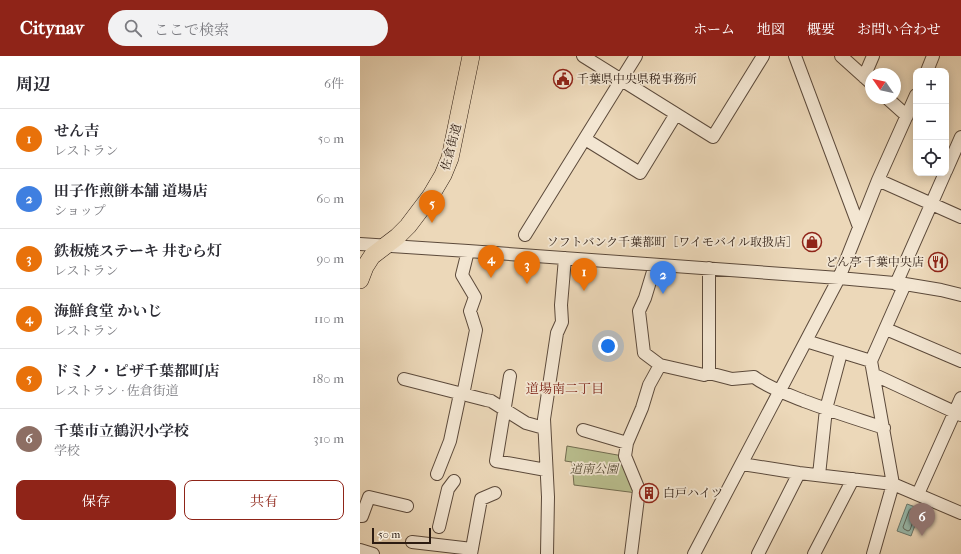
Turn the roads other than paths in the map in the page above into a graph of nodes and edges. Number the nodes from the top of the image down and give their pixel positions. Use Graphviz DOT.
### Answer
graph roads {
  1 [pos="471,56"];
  2 [pos="583,56"];
  3 [pos="636,56"];
  4 [pos="763,56"];
  5 [pos="795,56"];
  6 [pos="841,56"];
  7 [pos="873,56"];
  8 [pos="933,56"];
  9 [pos="870,68"];
  10 [pos="927,68"];
  11 [pos="865,78"];
  12 [pos="622,80"];
  13 [pos="913,102"];
  14 [pos="894,104"];
  15 [pos="676,114"];
  16 [pos="907,116"];
  17 [pos="961,137"];
  18 [pos="585,139"];
  19 [pos="949,165"];
  20 [pos="944,176"];
  21 [pos="878,180"];
  22 [pos="932,204"];
  23 [pos="961,217"];
  24 [pos="859,227"];
  25 [pos="526,235"];
  26 [pos="360,244"];
  27 [pos="384,246"];
  28 [pos="468,251"];
  29 [pos="565,258"];
  30 [pos="655,265"];
  31 [pos="709,268"];
  32 [pos="839,278"];
  33 [pos="360,280"];
  34 [pos="901,284"];
  35 [pos="961,295"];
  36 [pos="886,328"];
  37 [pos="806,341"];
  38 [pos="841,352"];
  39 [pos="871,361"];
  40 [pos="961,361"];
  41 [pos="660,365"];
  42 [pos="709,373"];
  43 [pos="875,375"];
  44 [pos="510,376"];
  45 [pos="404,379"];
  46 [pos="780,391"];
  47 [pos="462,394"];
  48 [pos="961,398"];
  49 [pos="826,409"];
  50 [pos="505,410"];
  51 [pos="958,414"];
  52 [pos="544,428"];
  53 [pos="884,428"];
  54 [pos="583,430"];
  55 [pos="627,443"];
  56 [pos="742,464"];
  57 [pos="546,470"];
  58 [pos="799,473"];
  59 [pos="438,474"];
  60 [pos="819,475"];
  61 [pos="853,479"];
  62 [pos="454,481"];
  63 [pos="893,484"];
  64 [pos="495,493"];
  65 [pos="918,494"];
  66 [pos="407,506"];
  67 [pos="961,512"];
  68 [pos="360,516"];
  69 [pos="439,527"];
  70 [pos="417,547"];
  71 [pos="360,550"];
  72 [pos="471,552"];
  73 [pos="373,554"];
  74 [pos="547,554"];
  75 [pos="631,554"];
  76 [pos="694,554"];
  77 [pos="758,554"];
  78 [pos="814,554"];
  79 [pos="873,554"];
  1 -- 27 [label="highway, 佐倉街道"];
  2 -- 12 [label="street"];
  3 -- 12 [label="street"];
  4 -- 15 [label="street"];
  5 -- 24 [label="street"];
  6 -- 11 [label="street"];
  7 -- 9 [label="street"];
  8 -- 10 [label="street"];
  12 -- 15 [label="street"];
  12 -- 18 [label="street"];
  13 -- 16 [label="street"];
  14 -- 16 [label="street"];
  15 -- 18 [label="street"];
  16 -- 21 [label="street"];
  17 -- 19 [label="street"];
  18 -- 25 [label="street"];
  20 -- 22 [label="street"];
  21 -- 22 [label="street"];
  21 -- 24 [label="street"];
  22 -- 23 [label="street"];
  22 -- 34 [label="street"];
  24 -- 32 [label="street"];
  26 -- 27 [label="street"];
  27 -- 28 [label="street"];
  27 -- 33 [label="highway, 佐倉街道"];
  28 -- 29 [label="street"];
  28 -- 47 [label="street"];
  29 -- 30 [label="street"];
  29 -- 52 [label="street"];
  30 -- 31 [label="street"];
  30 -- 41 [label="street"];
  31 -- 32 [label="street"];
  31 -- 42 [label="street"];
  32 -- 34 [label="street"];
  32 -- 37 [label="street"];
  34 -- 35 [label="street"];
  34 -- 36 [label="street"];
  36 -- 39 [label="street"];
  36 -- 40 [label="street"];
  37 -- 38 [label="street"];
  37 -- 46 [label="street"];
  38 -- 39 [label="street"];
  38 -- 49 [label="street"];
  39 -- 43 [label="street"];
  41 -- 42 [label="street"];
  41 -- 55 [label="street"];
  42 -- 46 [label="street"];
  43 -- 51 [label="street"];
  43 -- 53 [label="street"];
  44 -- 50 [label="street"];
  45 -- 47 [label="street"];
  46 -- 49 [label="street"];
  46 -- 56 [label="street"];
  47 -- 50 [label="street"];
  47 -- 59 [label="street"];
  48 -- 51 [label="street"];
  49 -- 53 [label="street"];
  49 -- 60 [label="street"];
  50 -- 52 [label="street"];
  50 -- 57 [label="street"];
  51 -- 65 [label="street"];
  52 -- 57 [label="street"];
  53 -- 63 [label="street"];
  54 -- 55 [label="street"];
  55 -- 75 [label="street"];
  56 -- 58 [label="street"];
  56 -- 76 [label="street"];
  57 -- 74 [label="street"];
  58 -- 60 [label="street"];
  58 -- 77 [label="street"];
  60 -- 61 [label="street"];
  61 -- 63 [label="street"];
  61 -- 78 [label="street"];
  62 -- 69 [label="street"];
  63 -- 65 [label="street"];
  63 -- 79 [label="street"];
  64 -- 72 [label="street"];
  65 -- 67 [label="street"];
  66 -- 68 [label="street"];
  70 -- 72 [label="street"];
  71 -- 73 [label="street"];
}
